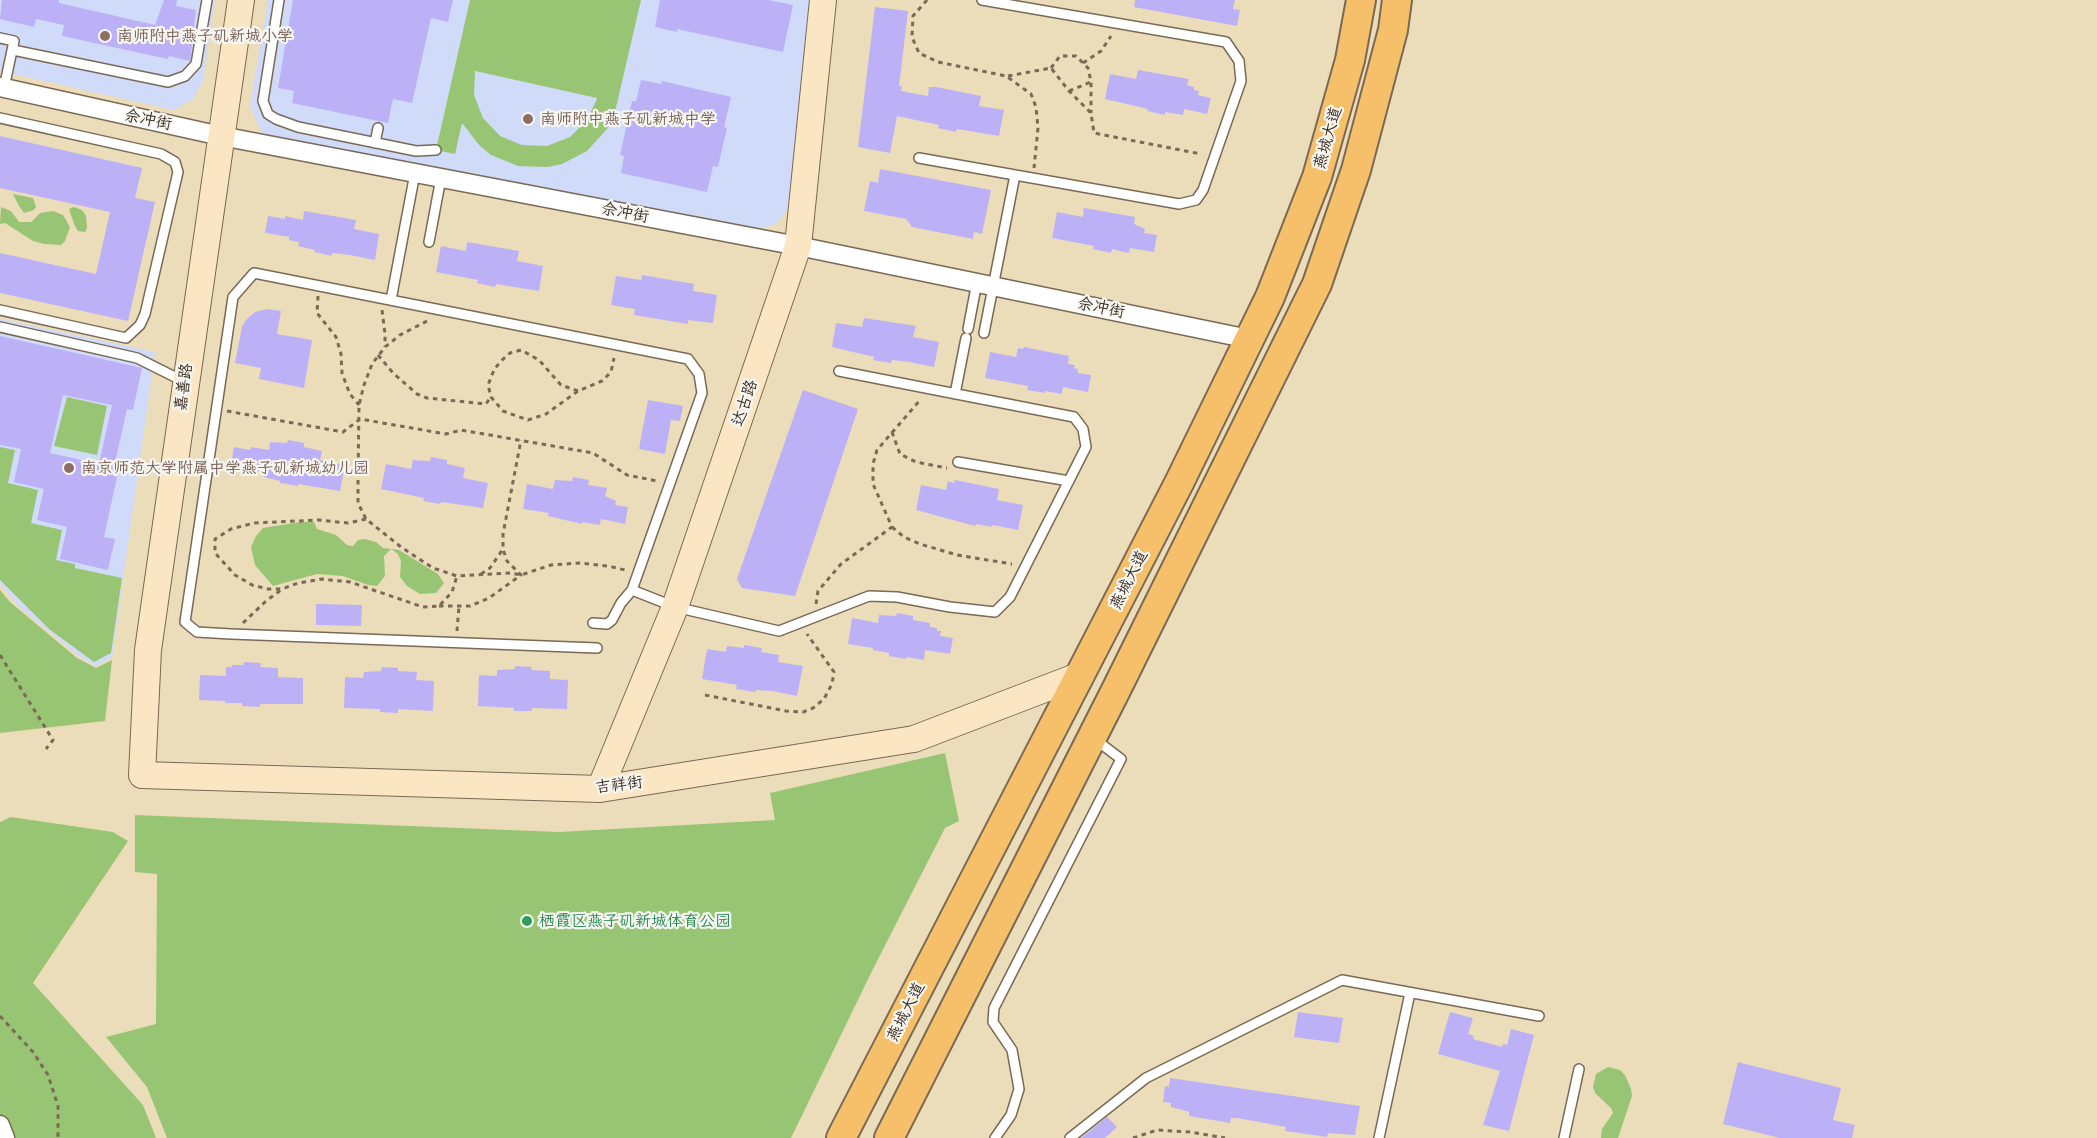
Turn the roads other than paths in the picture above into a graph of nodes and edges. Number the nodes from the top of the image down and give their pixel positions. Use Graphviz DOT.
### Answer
graph roads {
  1 [pos="207,0"];
  2 [pos="241,0"];
  3 [pos="279,0"];
  4 [pos="823,0"];
  5 [pos="982,0"];
  6 [pos="1058,0"];
  7 [pos="1361,0"];
  8 [pos="1397,0"];
  9 [pos="1056,12"];
  10 [pos="0,38"];
  11 [pos="13,50"];
  12 [pos="2,88"];
  13 [pos="0,118"];
  14 [pos="378,128"];
  15 [pos="221,136"];
  16 [pos="375,143"];
  17 [pos="436,150"];
  18 [pos="919,158"];
  19 [pos="415,173"];
  20 [pos="1015,175"];
  21 [pos="441,178"];
  22 [pos="429,242"];
  23 [pos="798,246"];
  24 [pos="985,284"];
  25 [pos="391,300"];
  26 [pos="0,310"];
  27 [pos="0,327"];
  28 [pos="984,333"];
  29 [pos="1249,339"];
  30 [pos="838,371"];
  31 [pos="185,382"];
  32 [pos="955,394"];
  33 [pos="958,462"];
  34 [pos="1069,481"];
  35 [pos="632,590"];
  36 [pos="675,608"];
  37 [pos="593,623"];
  38 [pos="597,648"];
  39 [pos="1081,675"];
  40 [pos="1092,736"];
  41 [pos="142,776"];
  42 [pos="600,789"];
  43 [pos="1410,993"];
  44 [pos="1539,1016"];
  45 [pos="1579,1069"];
  46 [pos="0,1125"];
  47 [pos="5,1138"];
  48 [pos="841,1138"];
  49 [pos="889,1138"];
  50 [pos="995,1138"];
  51 [pos="1070,1138"];
  52 [pos="1379,1138"];
  53 [pos="1564,1138"];
  1 -- 11 [label="lane"];
  2 -- 15 [label="street, 嘉善路"];
  3 -- 16 [label="lane"];
  4 -- 23 [label="street, 达古路"];
  5 -- 9 [label="lane"];
  6 -- 9 [label="lane"];
  7 -- 29 [label="main road, 燕城大道"];
  8 -- 40 [label="main road, 燕城大道"];
  9 -- 20 [label="lane"];
  10 -- 11 [label="lane"];
  11 -- 12 [label="lane"];
  12 -- 15 [label="street, 佘冲街"];
  13 -- 26 [label="lane"];
  14 -- 16 [label="lane"];
  15 -- 19 [label="street, 佘冲街"];
  15 -- 31 [label="street, 嘉善路"];
  16 -- 17 [label="lane"];
  18 -- 20 [label="lane"];
  19 -- 21 [label="street, 佘冲街"];
  19 -- 25 [label="lane"];
  20 -- 24 [label="lane"];
  21 -- 22 [label="lane"];
  21 -- 23 [label="street, 佘冲街"];
  23 -- 24 [label="street, 佘冲街"];
  23 -- 36 [label="street, 达古路"];
  24 -- 28 [label="lane"];
  24 -- 29 [label="street, 佘冲街"];
  24 -- 32 [label="lane"];
  25 -- 35 [label="lane"];
  25 -- 38 [label="lane"];
  27 -- 31 [label="lane"];
  29 -- 39 [label="main road, 燕城大道"];
  30 -- 32 [label="lane"];
  31 -- 41 [label="street, 嘉善路"];
  32 -- 34 [label="lane"];
  33 -- 34 [label="lane"];
  34 -- 36 [label="lane"];
  35 -- 36 [label="lane"];
  35 -- 37 [label="lane"];
  36 -- 42 [label="street, 达古路"];
  39 -- 42 [label="street, 吉祥街"];
  39 -- 48 [label="main road, 燕城大道"];
  40 -- 49 [label="main road, 燕城大道"];
  40 -- 50 [label="lane"];
  41 -- 42 [label="street, 吉祥街"];
  43 -- 44 [label="lane"];
  43 -- 51 [label="lane"];
  43 -- 52 [label="lane"];
  45 -- 53 [label="lane"];
  46 -- 47 [label="street"];
}
